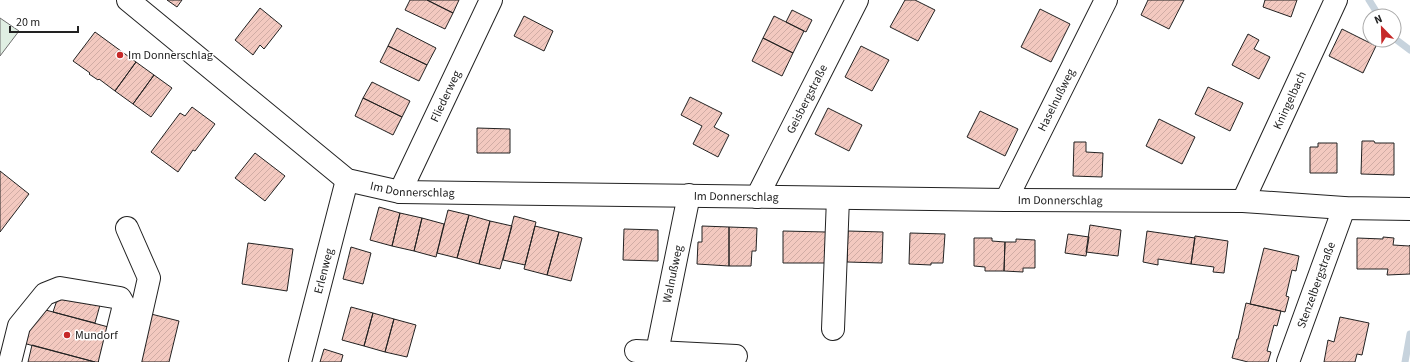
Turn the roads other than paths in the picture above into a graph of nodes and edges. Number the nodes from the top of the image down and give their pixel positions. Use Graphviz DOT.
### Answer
graph roads {
  1 [pos="128,0"];
  2 [pos="491,0"];
  3 [pos="857,0"];
  4 [pos="1106,0"];
  5 [pos="1336,0"];
  6 [pos="348,180"];
  7 [pos="400,192"];
  8 [pos="689,196"];
  9 [pos="757,197"];
  10 [pos="838,198"];
  11 [pos="1006,200"];
  12 [pos="1243,201"];
  13 [pos="1344,208"];
  14 [pos="1410,208"];
  15 [pos="127,228"];
  16 [pos="833,329"];
  17 [pos="736,356"];
  18 [pos="10,362"];
  19 [pos="110,362"];
  20 [pos="130,362"];
  21 [pos="300,362"];
  22 [pos="1288,362"];
  1 -- 6 [label="street, Im Donnerschlag"];
  2 -- 7 [label="street, Fliederweg"];
  3 -- 9 [label="street, Geisbergstraße"];
  4 -- 11 [label="street, Haselnußweg"];
  5 -- 12 [label="street, Kningelbach"];
  6 -- 7 [label="street, Im Donnerschlag"];
  6 -- 21 [label="street, Erlenweg"];
  7 -- 8 [label="street, Im Donnerschlag"];
  8 -- 9 [label="street, Im Donnerschlag"];
  8 -- 17 [label="street, Walnußweg"];
  9 -- 10 [label="street, Im Donnerschlag"];
  10 -- 11 [label="street, Im Donnerschlag"];
  10 -- 16 [label="street"];
  11 -- 12 [label="street, Im Donnerschlag"];
  12 -- 13 [label="street, Im Donnerschlag"];
  13 -- 14 [label="street, Im Donnerschlag"];
  13 -- 22 [label="street, Stenzelbergstraße"];
  15 -- 20 [label="street"];
  18 -- 19 [label="street"];
}
